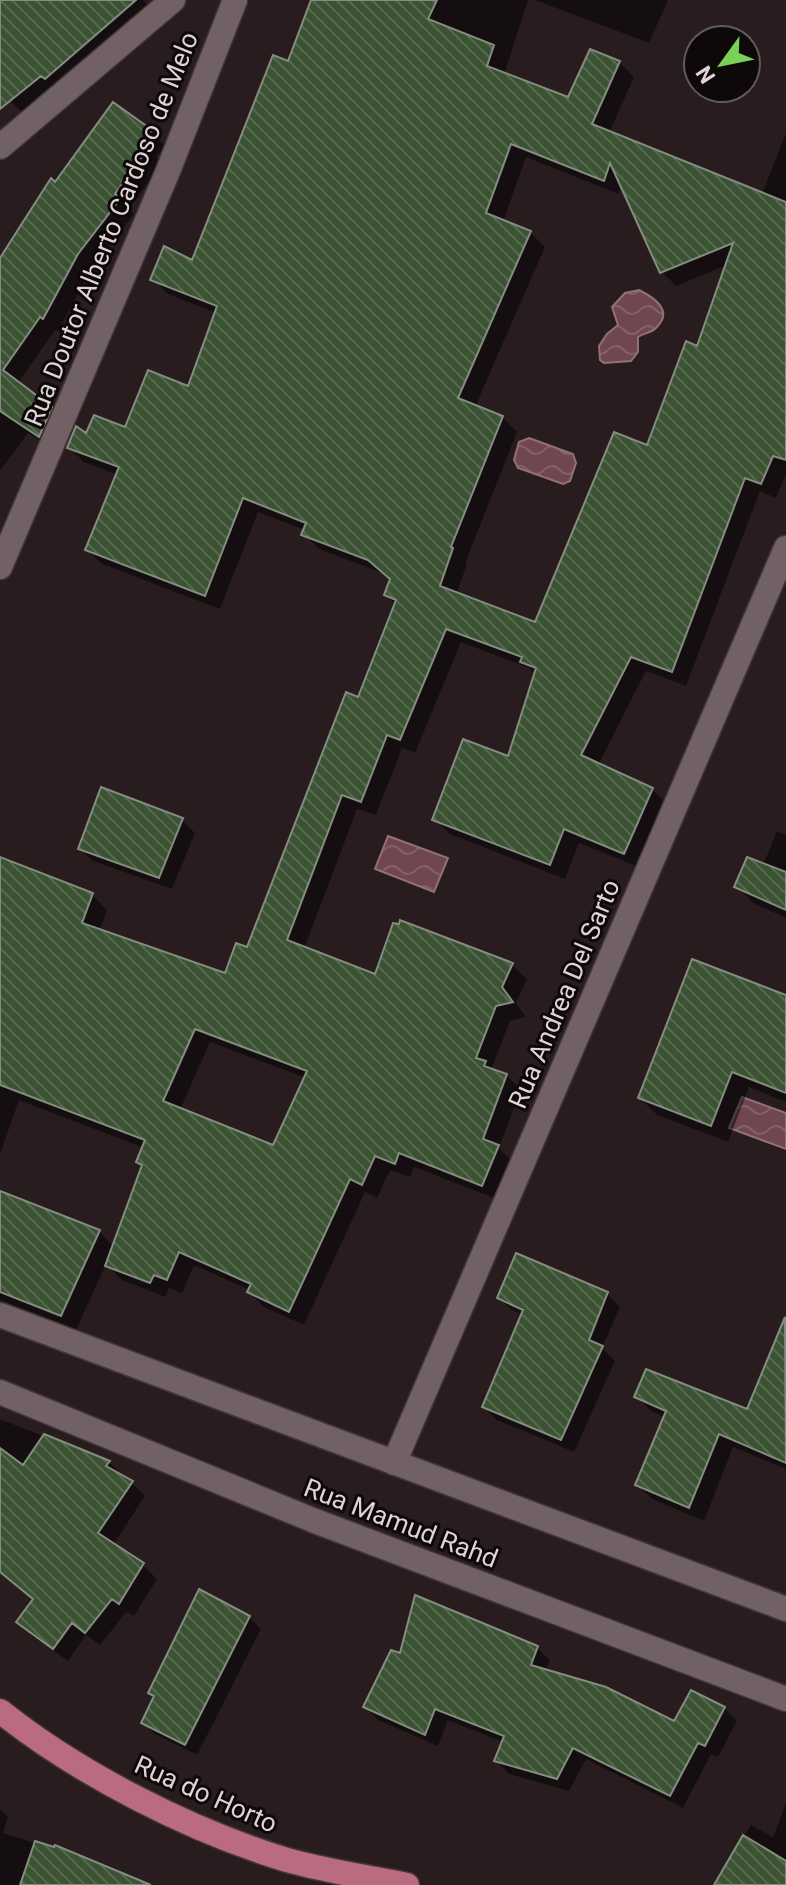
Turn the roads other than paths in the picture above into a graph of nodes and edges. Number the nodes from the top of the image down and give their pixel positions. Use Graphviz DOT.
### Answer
graph roads {
  1 [pos="173,0"];
  2 [pos="235,0"];
  3 [pos="0,147"];
  4 [pos="786,548"];
  5 [pos="0,567"];
  6 [pos="0,1315"];
  7 [pos="0,1392"];
  8 [pos="394,1463"];
  9 [pos="786,1609"];
  10 [pos="786,1699"];
  11 [pos="0,1711"];
  12 [pos="407,1885"];
  1 -- 3 [label="street"];
  2 -- 5 [label="street, Rua Doutor Alberto Cardoso de Melo"];
  4 -- 8 [label="street, Rua Andrea Del Sarto"];
  6 -- 8 [label="street, Rua Mamud Rahd"];
  7 -- 10 [label="street, Rua Mamud Rahd"];
  8 -- 9 [label="street, Rua Mamud Rahd"];
  11 -- 12 [label="main road, Rua do Horto"];
}
